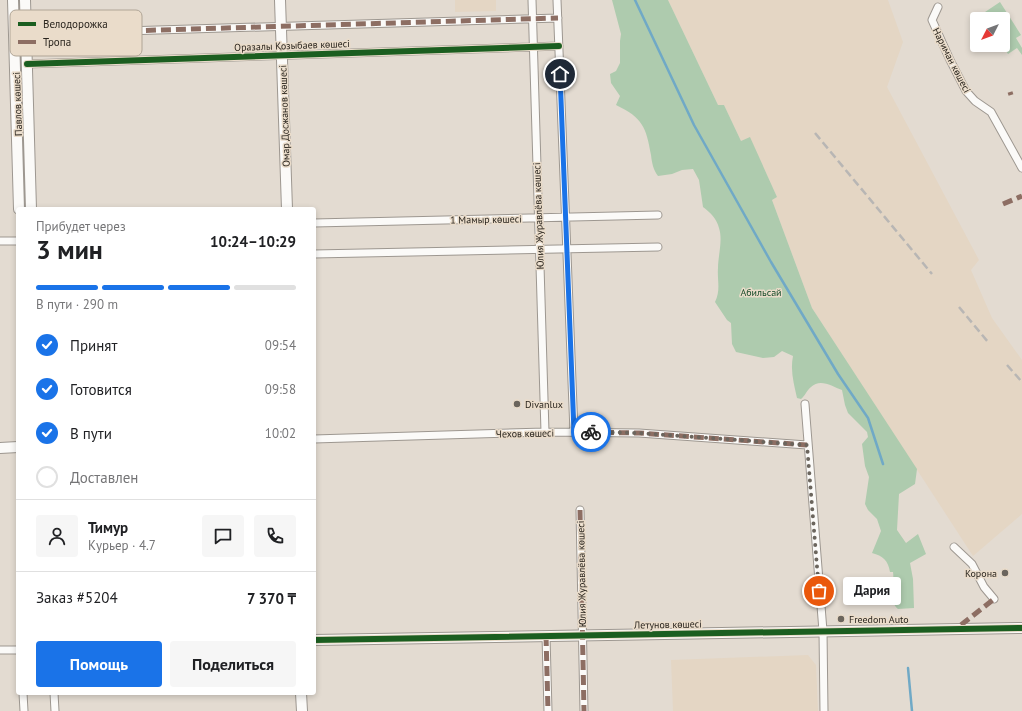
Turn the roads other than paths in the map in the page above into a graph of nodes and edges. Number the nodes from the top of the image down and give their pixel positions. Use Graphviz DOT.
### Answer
graph roads {
  1 [pos="14,0"];
  2 [pos="25,0"];
  3 [pos="280,0"];
  4 [pos="532,0"];
  5 [pos="557,0"];
  6 [pos="938,7"];
  7 [pos="14,10"];
  8 [pos="25,10"];
  9 [pos="532,18"];
  10 [pos="558,18"];
  11 [pos="281,26"];
  12 [pos="142,30"];
  13 [pos="559,46"];
  14 [pos="533,47"];
  15 [pos="15,56"];
  16 [pos="26,56"];
  17 [pos="282,56"];
  18 [pos="26,64"];
  19 [pos="1022,168"];
  20 [pos="19,207"];
  21 [pos="30,207"];
  22 [pos="287,207"];
  23 [pos="658,215"];
  24 [pos="566,217"];
  25 [pos="538,218"];
  26 [pos="316,223"];
  27 [pos="0,241"];
  28 [pos="16,241"];
  29 [pos="658,247"];
  30 [pos="567,249"];
  31 [pos="539,250"];
  32 [pos="316,254"];
  33 [pos="805,404"];
  34 [pos="545,432"];
  35 [pos="574,432"];
  36 [pos="316,439"];
  37 [pos="807,445"];
  38 [pos="16,447"];
  39 [pos="0,448"];
  40 [pos="580,510"];
  41 [pos="954,547"];
  42 [pos="994,599"];
  43 [pos="1022,628"];
  44 [pos="823,631"];
  45 [pos="582,635"];
  46 [pos="546,636"];
  47 [pos="316,640"];
  48 [pos="0,650"];
  49 [pos="16,650"];
  50 [pos="23,695"];
  51 [pos="54,695"];
  52 [pos="301,695"];
  53 [pos="24,711"];
  54 [pos="54,711"];
  55 [pos="302,711"];
  56 [pos="548,711"];
  57 [pos="584,711"];
  58 [pos="824,711"];
  1 -- 7 [label="street, Павлов көшесі"];
  2 -- 8 [label="street, Павлов көшесі"];
  3 -- 11 [label="street, Омар Досжанов көшесі"];
  4 -- 9 [label="street, Юлия Журавлёва көшесі"];
  5 -- 10 [label="street"];
  6 -- 19 [label="street, Нариман көшесі"];
  9 -- 10 [label="street, Оразалы Қозыбаев көшесі"];
  9 -- 11 [label="street, Оразалы Қозыбаев көшесі"];
  9 -- 14 [label="street, Юлия Журавлёва көшесі"];
  10 -- 13 [label="street"];
  11 -- 12 [label="street, Оразалы Қозыбаев көшесі"];
  11 -- 17 [label="street, Омар Досжанов көшесі"];
  13 -- 14 [label="street, Оразалы Қозыбаев көшесі"];
  13 -- 24 [label="street"];
  14 -- 17 [label="street, Оразалы Қозыбаев көшесі"];
  14 -- 25 [label="street, Юлия Журавлёва көшесі"];
  15 -- 20 [label="street, Павлов көшесі"];
  16 -- 18 [label="street, Павлов көшесі"];
  17 -- 18 [label="street, Оразалы Қозыбаев көшесі"];
  17 -- 22 [label="street, Омар Досжанов көшесі"];
  18 -- 21 [label="street, Павлов көшесі"];
  23 -- 24 [label="street, 1 Мамыр көшесі"];
  24 -- 25 [label="street, 1 Мамыр көшесі"];
  24 -- 30 [label="street"];
  25 -- 26 [label="street, 1 Мамыр көшесі"];
  25 -- 31 [label="street, Юлия Журавлёва көшесі"];
  27 -- 28 [label="street"];
  29 -- 30 [label="street"];
  30 -- 31 [label="street"];
  30 -- 35 [label="street"];
  31 -- 32 [label="street"];
  31 -- 34 [label="street, Юлия Журавлёва көшесі"];
  33 -- 37 [label="street"];
  34 -- 35 [label="street, Чехов көшесі"];
  34 -- 36 [label="street, Чехов көшесі"];
  35 -- 37 [label="street, Чехов көшесі"];
  37 -- 44 [label="street"];
  38 -- 39 [label="street"];
  40 -- 45 [label="street, Юлия Журавлёва көшесі"];
  41 -- 42 [label="street"];
  43 -- 44 [label="street, Летунов көшесі"];
  44 -- 45 [label="street, Летунов көшесі"];
  44 -- 58 [label="street"];
  45 -- 46 [label="street, Летунов көшесі"];
  45 -- 57 [label="street, Юлия Журавлёва көшесі"];
  46 -- 47 [label="street, Летунов көшесі"];
  46 -- 56 [label="street"];
  48 -- 49 [label="street"];
  50 -- 53 [label="street"];
  51 -- 54 [label="street"];
  52 -- 55 [label="street"];
}
